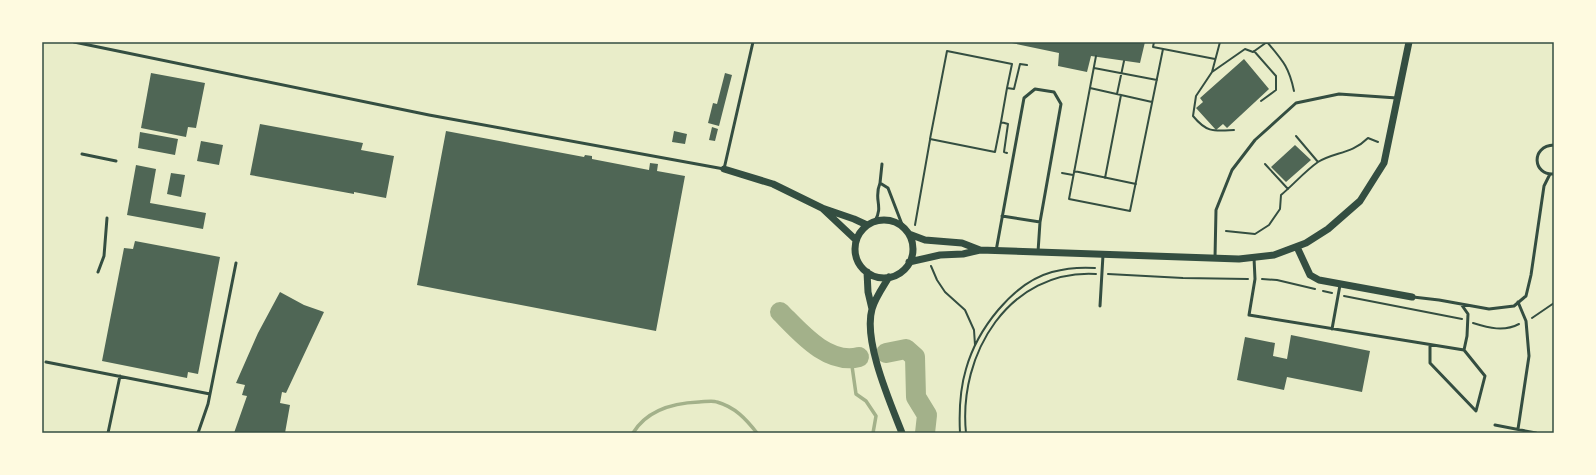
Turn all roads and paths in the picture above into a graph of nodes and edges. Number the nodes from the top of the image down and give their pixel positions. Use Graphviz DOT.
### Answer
graph roads {
  1 [pos="74,42"];
  2 [pos="753,42"];
  3 [pos="1154,42"];
  4 [pos="1220,42"];
  5 [pos="1267,42"];
  6 [pos="1409,42"];
  7 [pos="1163,49"];
  8 [pos="1253,52"];
  9 [pos="1096,56"];
  10 [pos="1215,59"];
  11 [pos="1124,61"];
  12 [pos="1027,65"];
  13 [pos="1094,68"];
  14 [pos="1212,72"];
  15 [pos="1122,73"];
  16 [pos="1157,80"];
  17 [pos="1007,88"];
  18 [pos="1090,88"];
  19 [pos="1294,91"];
  20 [pos="1117,94"];
  21 [pos="1121,95"];
  22 [pos="1398,98"];
  23 [pos="1261,101"];
  24 [pos="1152,102"];
  25 [pos="1001,122"];
  26 [pos="1234,130"];
  27 [pos="1296,136"];
  28 [pos="930,139"];
  29 [pos="1378,142"];
  30 [pos="1554,145"];
  31 [pos="1004,152"];
  32 [pos="82,154"];
  33 [pos="116,161"];
  34 [pos="1318,162"];
  35 [pos="882,164"];
  36 [pos="1265,164"];
  37 [pos="724,169"];
  38 [pos="1074,171"];
  39 [pos="1062,173"];
  40 [pos="1550,174"];
  41 [pos="1554,174"];
  42 [pos="1073,176"];
  43 [pos="1105,178"];
  44 [pos="880,183"];
  45 [pos="1136,184"];
  46 [pos="1288,189"];
  47 [pos="822,208"];
  48 [pos="1002,216"];
  49 [pos="107,218"];
  50 [pos="875,221"];
  51 [pos="1040,222"];
  52 [pos="867,225"];
  53 [pos="915,225"];
  54 [pos="903,227"];
  55 [pos="1226,231"];
  56 [pos="909,234"];
  57 [pos="856,240"];
  58 [pos="1554,242"];
  59 [pos="1297,247"];
  60 [pos="980,250"];
  61 [pos="996,251"];
  62 [pos="1038,252"];
  63 [pos="1103,254"];
  64 [pos="1254,257"];
  65 [pos="1215,258"];
  66 [pos="909,262"];
  67 [pos="1554,262"];
  68 [pos="236,263"];
  69 [pos="931,265"];
  70 [pos="1102,268"];
  71 [pos="98,272"];
  72 [pos="867,272"];
  73 [pos="1102,274"];
  74 [pos="889,277"];
  75 [pos="1255,279"];
  76 [pos="1340,285"];
  77 [pos="1338,295"];
  78 [pos="1412,297"];
  79 [pos="1518,302"];
  80 [pos="1461,304"];
  81 [pos="1100,306"];
  82 [pos="872,309"];
  83 [pos="1468,322"];
  84 [pos="1332,329"];
  85 [pos="1509,329"];
  86 [pos="1430,345"];
  87 [pos="975,346"];
  88 [pos="1464,350"];
  89 [pos="46,362"];
  90 [pos="120,376"];
  91 [pos="210,394"];
  92 [pos="1495,425"];
  93 [pos="1518,429"];
  94 [pos="108,433"];
  95 [pos="198,433"];
  96 [pos="902,433"];
  97 [pos="960,433"];
  98 [pos="966,433"];
  99 [pos="1536,433"];
  1 -- 37 [label="lane"];
  2 -- 37 [label="lane"];
  3 -- 7 [label="path"];
  4 -- 10 [label="path"];
  5 -- 8 [label="path"];
  5 -- 19 [label="path"];
  6 -- 22 [label="street"];
  7 -- 10 [label="path"];
  7 -- 16 [label="path"];
  8 -- 14 [label="path"];
  8 -- 23 [label="path"];
  9 -- 13 [label="path"];
  10 -- 14 [label="path"];
  11 -- 15 [label="path"];
  12 -- 17 [label="path"];
  13 -- 15 [label="path"];
  13 -- 18 [label="path"];
  14 -- 26 [label="path"];
  15 -- 16 [label="path"];
  15 -- 20 [label="path"];
  16 -- 24 [label="path"];
  17 -- 25 [label="path"];
  17 -- 28 [label="path"];
  18 -- 20 [label="path"];
  18 -- 38 [label="path"];
  20 -- 21 [label="path"];
  21 -- 24 [label="path"];
  21 -- 43 [label="path"];
  22 -- 59 [label="street"];
  22 -- 65 [label="lane"];
  24 -- 45 [label="path"];
  25 -- 28 [label="path"];
  25 -- 31 [label="path"];
  27 -- 34 [label="path"];
  28 -- 53 [label="path"];
  29 -- 34 [label="path"];
  30 -- 40 [label="lane"];
  32 -- 33 [label="lane"];
  34 -- 46 [label="path"];
  35 -- 44 [label="lane"];
  36 -- 46 [label="path"];
  37 -- 47 [label="street"];
  38 -- 42 [label="path"];
  38 -- 43 [label="path"];
  39 -- 42 [label="path"];
  40 -- 41 [label="lane"];
  40 -- 79 [label="lane"];
  42 -- 45 [label="path"];
  43 -- 45 [label="path"];
  44 -- 50 [label="lane"];
  44 -- 54 [label="lane"];
  46 -- 55 [label="path"];
  47 -- 52 [label="street"];
  47 -- 57 [label="street"];
  48 -- 51 [label="lane"];
  48 -- 51 [label="lane"];
  48 -- 61 [label="lane"];
  49 -- 71 [label="lane"];
  50 -- 52 [label="street"];
  50 -- 54 [label="street"];
  51 -- 62 [label="lane"];
  52 -- 57 [label="street"];
  54 -- 56 [label="street"];
  56 -- 60 [label="street"];
  56 -- 66 [label="street"];
  57 -- 72 [label="street"];
  58 -- 67 [label="path"];
  59 -- 64 [label="street"];
  59 -- 76 [label="street"];
  60 -- 61 [label="street"];
  60 -- 66 [label="street"];
  61 -- 62 [label="street"];
  62 -- 63 [label="street"];
  63 -- 65 [label="street"];
  63 -- 70 [label="lane"];
  64 -- 65 [label="street"];
  64 -- 75 [label="lane"];
  66 -- 74 [label="street"];
  68 -- 91 [label="lane"];
  69 -- 87 [label="path"];
  70 -- 73 [label="lane"];
  70 -- 87 [label="path"];
  72 -- 74 [label="street"];
  72 -- 82 [label="street"];
  73 -- 75 [label="path"];
  73 -- 81 [label="lane"];
  73 -- 98 [label="path"];
  74 -- 82 [label="street"];
  75 -- 77 [label="path"];
  75 -- 84 [label="lane"];
  76 -- 77 [label="lane"];
  76 -- 78 [label="street"];
  77 -- 83 [label="path"];
  77 -- 84 [label="lane"];
  78 -- 80 [label="lane"];
  79 -- 80 [label="lane"];
  79 -- 93 [label="lane"];
  80 -- 83 [label="lane"];
  82 -- 96 [label="street"];
  83 -- 85 [label="path"];
  83 -- 88 [label="lane"];
  84 -- 86 [label="lane"];
  86 -- 88 [label="lane"];
  86 -- 88 [label="lane"];
  87 -- 97 [label="path"];
  89 -- 90 [label="lane"];
  90 -- 91 [label="lane"];
  90 -- 94 [label="lane"];
  91 -- 95 [label="lane"];
  92 -- 93 [label="lane"];
  93 -- 99 [label="lane"];
}
